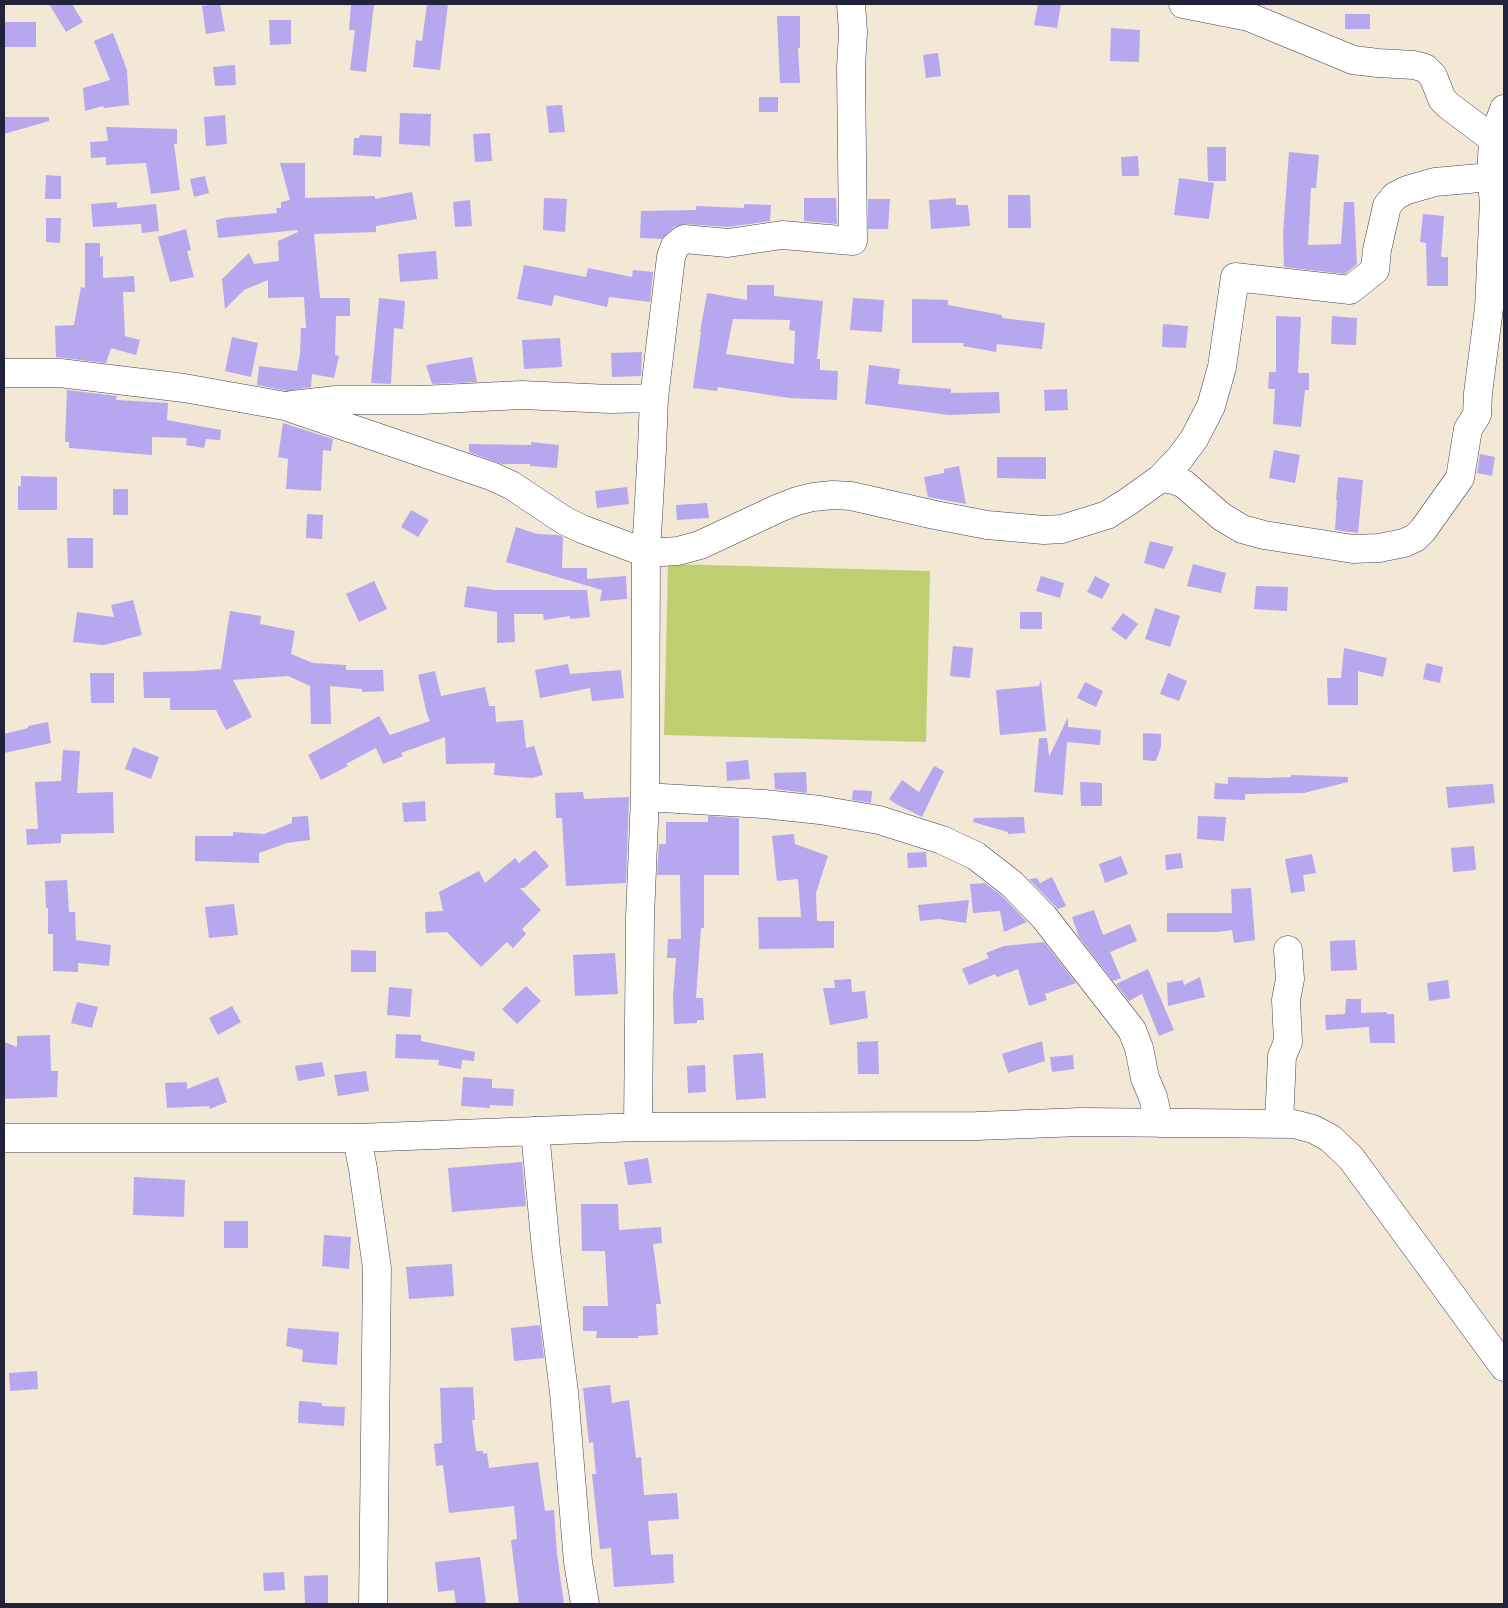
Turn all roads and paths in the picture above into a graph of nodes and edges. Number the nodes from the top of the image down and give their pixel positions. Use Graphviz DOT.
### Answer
graph roads {
  1 [pos="851,4"];
  2 [pos="1183,4"];
  3 [pos="1504,109"];
  4 [pos="1493,139"];
  5 [pos="1491,177"];
  6 [pos="1496,307"];
  7 [pos="4,373"];
  8 [pos="654,398"];
  9 [pos="285,406"];
  10 [pos="1161,478"];
  11 [pos="646,553"];
  12 [pos="645,797"];
  13 [pos="1288,950"];
  14 [pos="1159,1123"];
  15 [pos="1279,1124"];
  16 [pos="638,1127"];
  17 [pos="535,1130"];
  18 [pos="4,1138"];
  19 [pos="356,1138"];
  20 [pos="1496,1339"];
  21 [pos="1504,1368"];
  22 [pos="373,1604"];
  23 [pos="585,1604"];
  1 -- 8 [label="street"];
  2 -- 4 [label="street"];
  3 -- 4 [label="street"];
  4 -- 5 [label="street"];
  5 -- 6 [label="street"];
  5 -- 10 [label="street"];
  6 -- 10 [label="street"];
  7 -- 9 [label="street"];
  8 -- 9 [label="street"];
  8 -- 11 [label="street"];
  9 -- 11 [label="street"];
  10 -- 11 [label="street"];
  11 -- 12 [label="street"];
  12 -- 14 [label="street"];
  12 -- 16 [label="street"];
  13 -- 15 [label="street"];
  14 -- 15 [label="street"];
  14 -- 16 [label="street"];
  15 -- 20 [label="street"];
  16 -- 17 [label="street"];
  17 -- 19 [label="street"];
  17 -- 23 [label="street"];
  18 -- 19 [label="street"];
  19 -- 22 [label="street"];
  20 -- 21 [label="street"];
}
